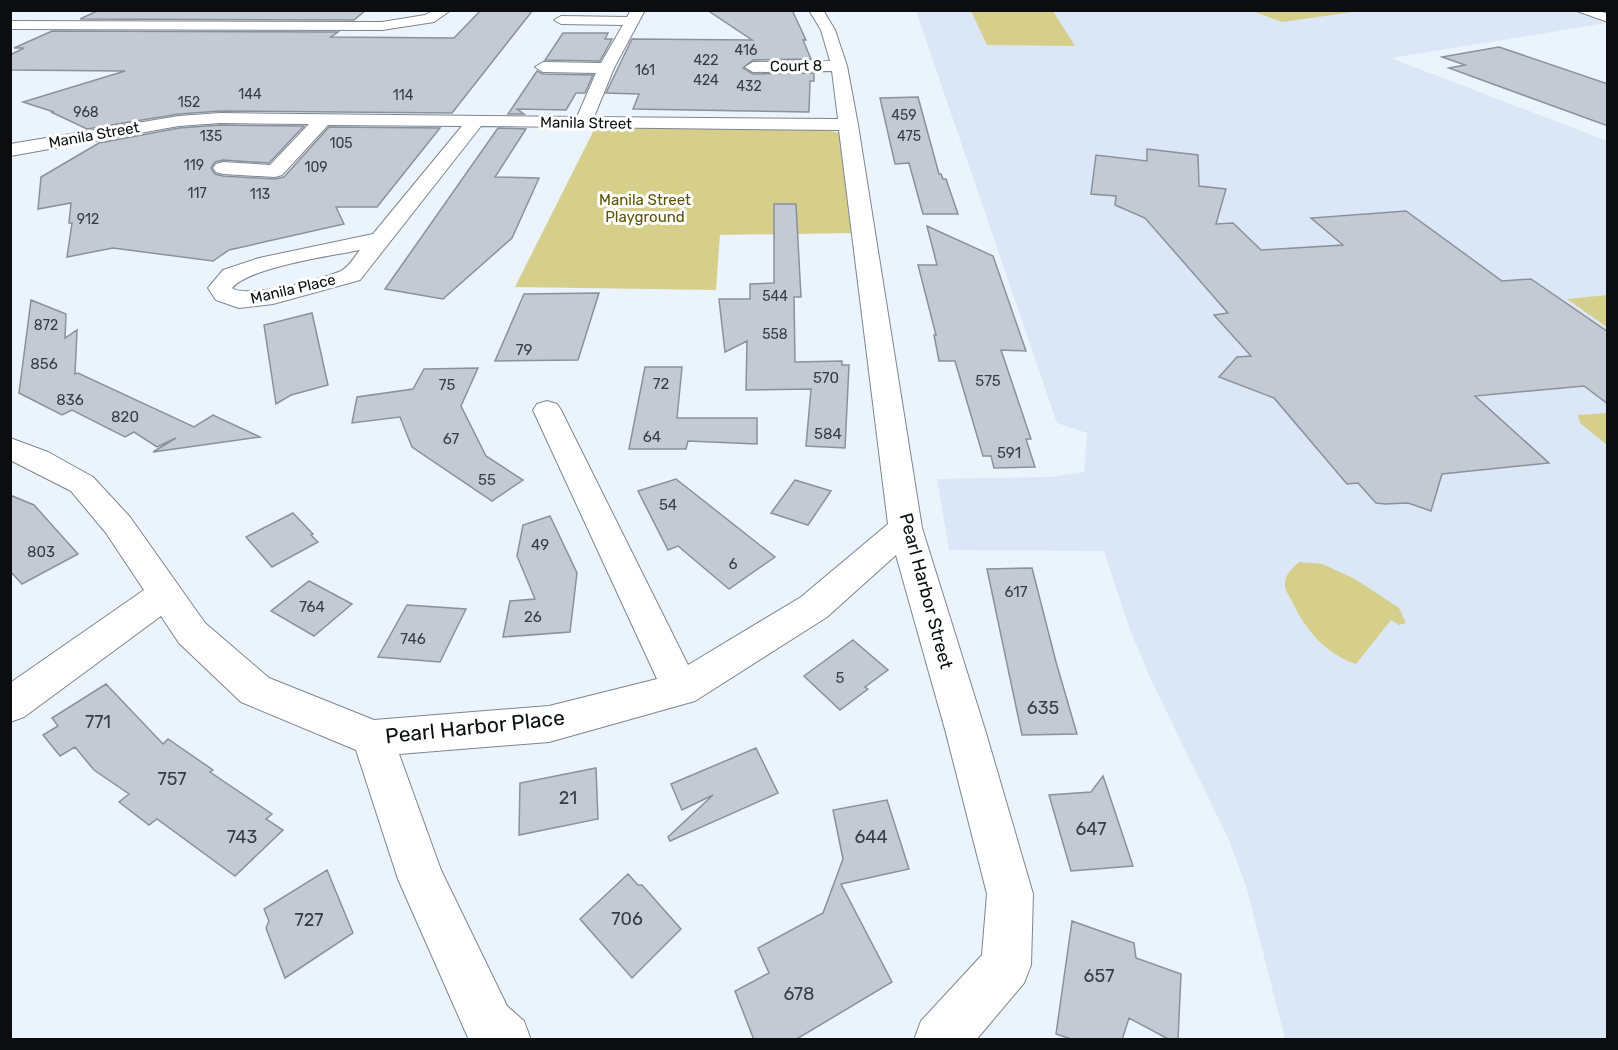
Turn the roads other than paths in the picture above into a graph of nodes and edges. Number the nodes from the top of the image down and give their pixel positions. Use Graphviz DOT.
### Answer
graph roads {
  1 [pos="445,10"];
  2 [pos="816,10"];
  3 [pos="1581,10"];
  4 [pos="635,16"];
  5 [pos="1608,18"];
  6 [pos="561,20"];
  7 [pos="10,25"];
  8 [pos="839,66"];
  9 [pos="543,67"];
  10 [pos="753,67"];
  11 [pos="606,68"];
  12 [pos="322,121"];
  13 [pos="475,122"];
  14 [pos="583,123"];
  15 [pos="849,126"];
  16 [pos="10,150"];
  17 [pos="223,168"];
  18 [pos="381,239"];
  19 [pos="547,410"];
  20 [pos="10,448"];
  21 [pos="905,528"];
  22 [pos="165,594"];
  23 [pos="681,689"];
  24 [pos="10,705"];
  25 [pos="374,738"];
  26 [pos="505,1040"];
  27 [pos="940,1040"];
  1 -- 7 [label="street"];
  2 -- 8 [label="street, Pearl Harbor Street"];
  3 -- 5 [label="street"];
  4 -- 6 [label="street"];
  4 -- 11 [label="street"];
  8 -- 10 [label="street, Court 8"];
  8 -- 15 [label="street, Pearl Harbor Street"];
  9 -- 11 [label="street"];
  11 -- 14 [label="street"];
  12 -- 13 [label="street, Manila Street"];
  12 -- 16 [label="street, Manila Street"];
  12 -- 17 [label="street"];
  13 -- 14 [label="street, Manila Street"];
  13 -- 18 [label="street, Manila Place"];
  14 -- 15 [label="street, Manila Street"];
  15 -- 21 [label="street, Pearl Harbor Street"];
  18 -- 18 [label="street, Manila Place"];
  19 -- 23 [label="street"];
  20 -- 22 [label="street"];
  21 -- 23 [label="street, Pearl Harbor Place"];
  21 -- 27 [label="street, Pearl Harbor Street"];
  22 -- 24 [label="street"];
  22 -- 25 [label="street"];
  23 -- 25 [label="street, Pearl Harbor Place"];
  25 -- 26 [label="street"];
}
